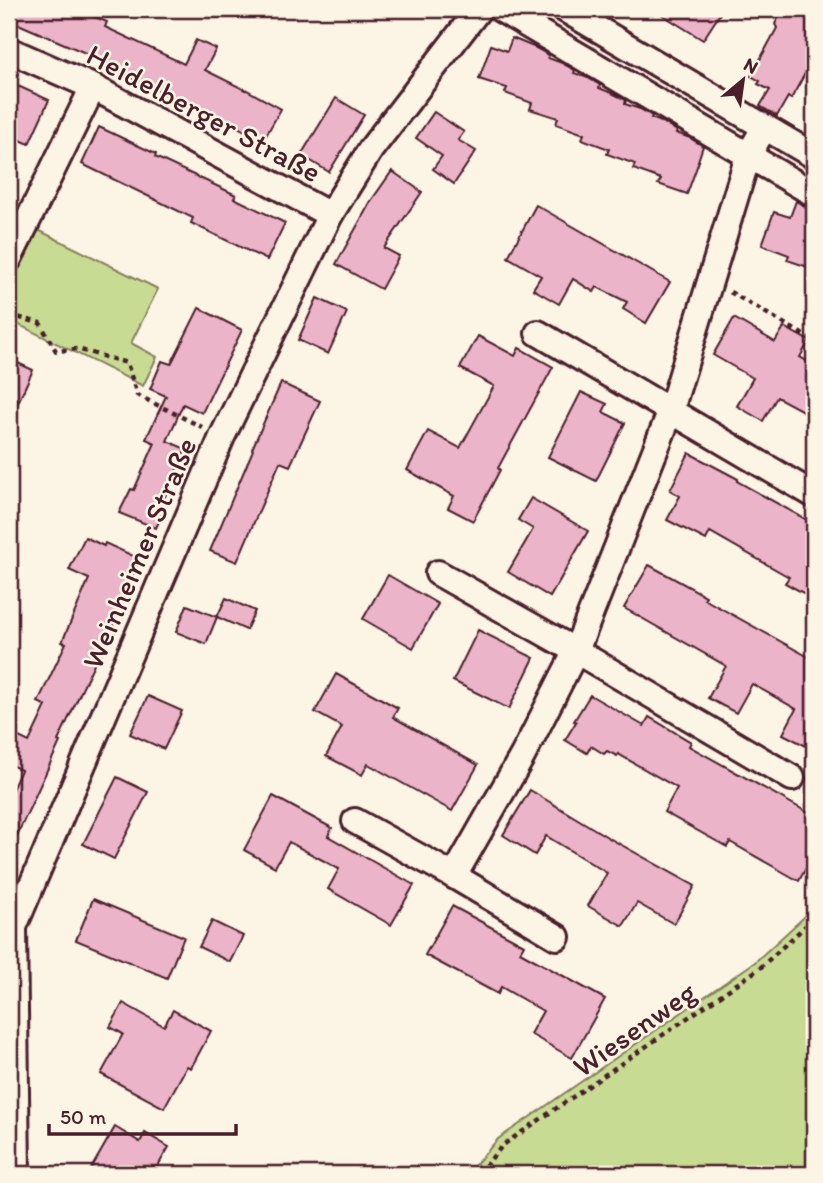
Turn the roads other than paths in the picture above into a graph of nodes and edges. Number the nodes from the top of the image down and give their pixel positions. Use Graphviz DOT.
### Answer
graph roads {
  1 [pos="479,9"];
  2 [pos="500,9"];
  3 [pos="564,9"];
  4 [pos="9,50"];
  5 [pos="93,87"];
  6 [pos="764,128"];
  7 [pos="811,146"];
  8 [pos="748,156"];
  9 [pos="814,194"];
  10 [pos="330,215"];
  11 [pos="9,260"];
  12 [pos="538,333"];
  13 [pos="671,410"];
  14 [pos="814,495"];
  15 [pos="438,573"];
  16 [pos="576,651"];
  17 [pos="793,778"];
  18 [pos="355,821"];
  19 [pos="454,876"];
  20 [pos="11,926"];
  21 [pos="557,937"];
  22 [pos="17,1174"];
  1 -- 10 [label="street, Weinheimer Straße"];
  2 -- 8 [label="street"];
  3 -- 6 [label="street"];
  4 -- 5 [label="street, Heidelberger Straße"];
  5 -- 10 [label="street, Heidelberger Straße"];
  5 -- 11 [label="street"];
  6 -- 7 [label="street"];
  6 -- 8 [label="street"];
  8 -- 9 [label="street"];
  8 -- 13 [label="street"];
  10 -- 20 [label="street, Weinheimer Straße"];
  12 -- 13 [label="street"];
  13 -- 14 [label="street"];
  13 -- 16 [label="street"];
  15 -- 16 [label="street"];
  16 -- 17 [label="street"];
  16 -- 19 [label="street"];
  18 -- 19 [label="street"];
  19 -- 21 [label="street"];
  20 -- 22 [label="street, Weinheimer Straße"];
}
